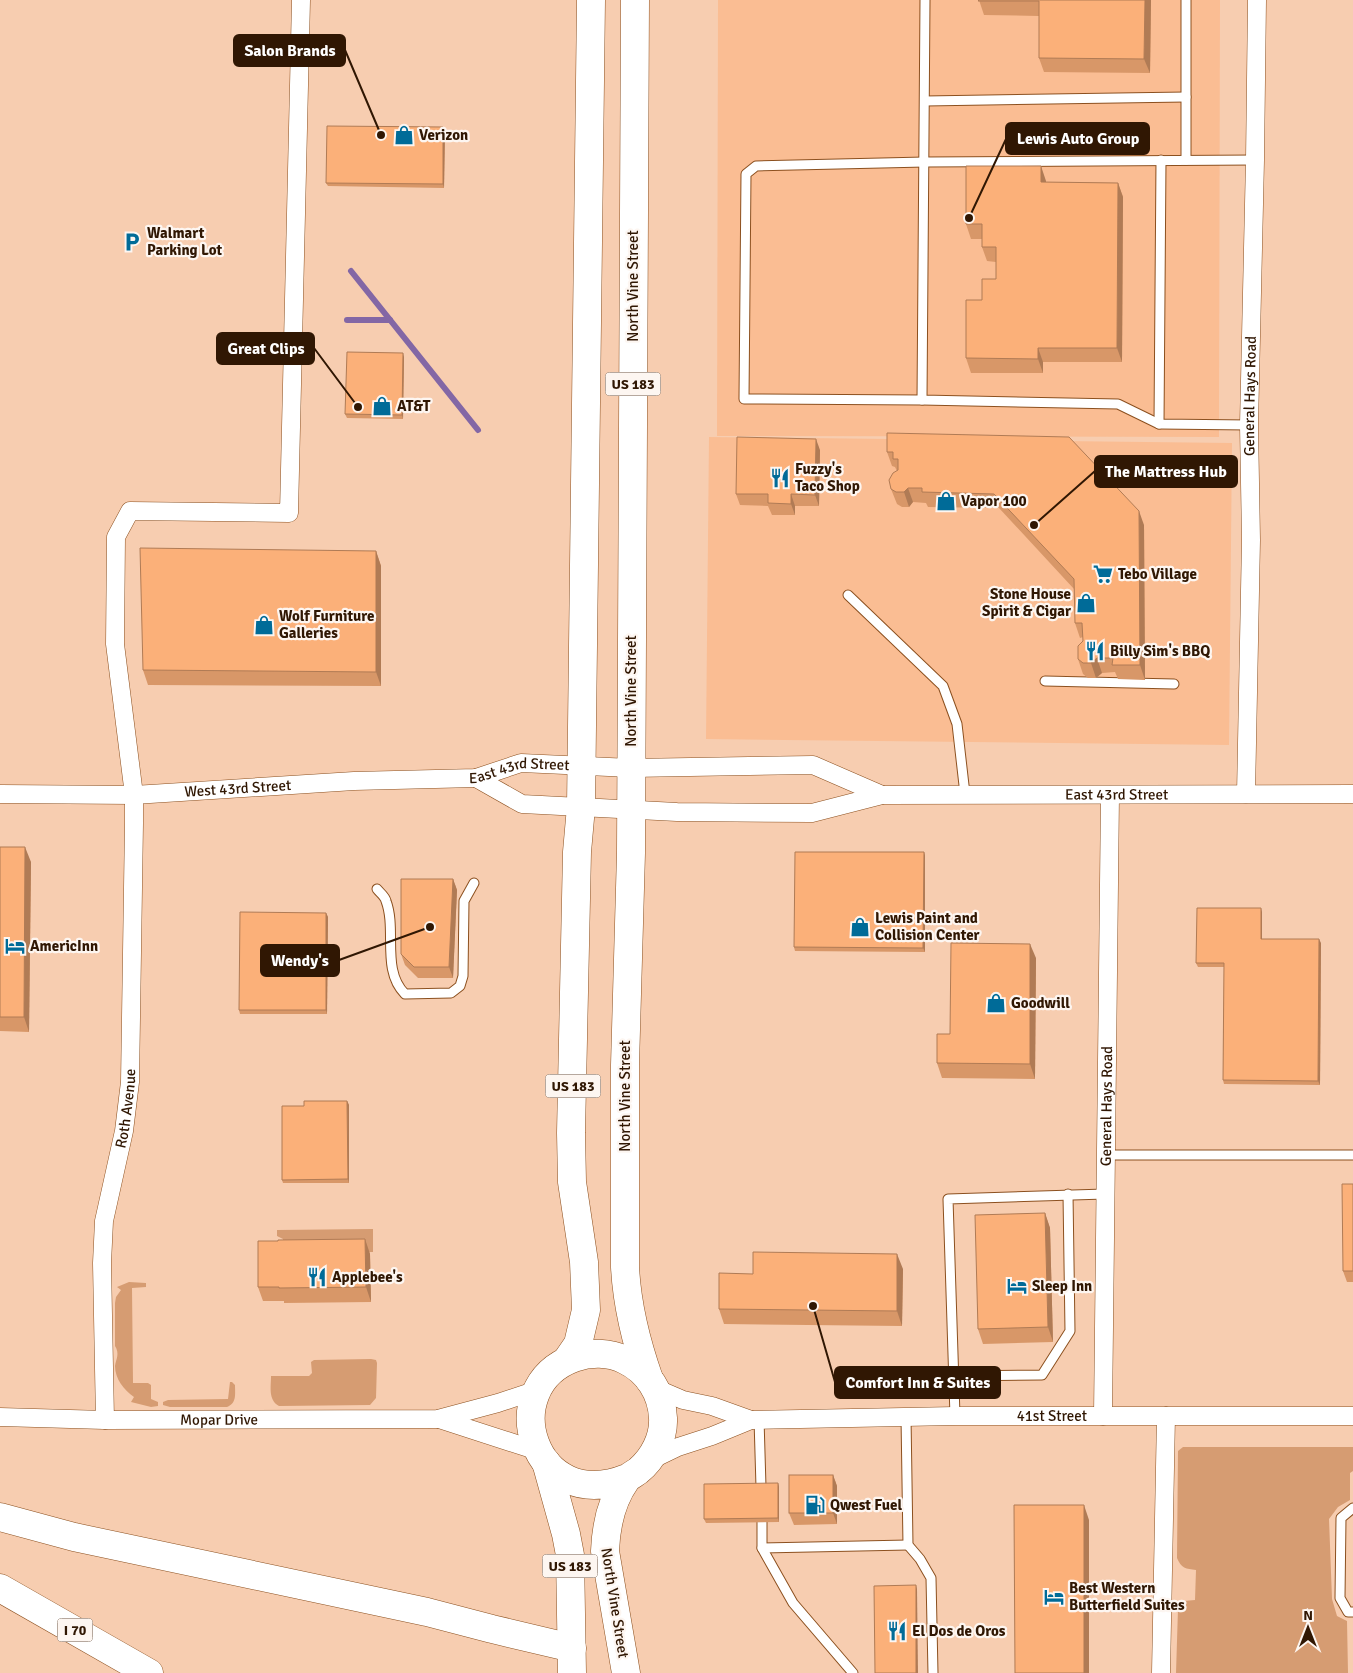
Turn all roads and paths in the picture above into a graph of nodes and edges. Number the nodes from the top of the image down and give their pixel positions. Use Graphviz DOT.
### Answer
graph roads {
  1 [pos="301,0"];
  2 [pos="591,0"];
  3 [pos="635,0"];
  4 [pos="925,0"];
  5 [pos="1186,0"];
  6 [pos="1257,0"];
  7 [pos="1186,98"];
  8 [pos="925,101"];
  9 [pos="1161,160"];
  10 [pos="1186,160"];
  11 [pos="1255,160"];
  12 [pos="925,162"];
  13 [pos="922,400"];
  14 [pos="1159,424"];
  15 [pos="1249,425"];
  16 [pos="848,595"];
  17 [pos="1045,680"];
  18 [pos="1174,684"];
  19 [pos="581,765"];
  20 [pos="631,768"];
  21 [pos="476,778"];
  22 [pos="0,794"];
  23 [pos="965,794"];
  24 [pos="1246,794"];
  25 [pos="1353,794"];
  26 [pos="134,795"];
  27 [pos="882,795"];
  28 [pos="1110,795"];
  29 [pos="581,807"];
  30 [pos="631,809"];
  31 [pos="474,883"];
  32 [pos="377,889"];
  33 [pos="1106,1155"];
  34 [pos="1353,1155"];
  35 [pos="1068,1194"];
  36 [pos="1105,1194"];
  37 [pos="567,1360"];
  38 [pos="954,1376"];
  39 [pos="652,1383"];
  40 [pos="537,1390"];
  41 [pos="955,1416"];
  42 [pos="1103,1416"];
  43 [pos="1166,1416"];
  44 [pos="1353,1416"];
  45 [pos="0,1417"];
  46 [pos="906,1417"];
  47 [pos="438,1419"];
  48 [pos="755,1419"];
  49 [pos="104,1420"];
  50 [pos="542,1456"];
  51 [pos="637,1470"];
  52 [pos="761,1487"];
  53 [pos="1353,1508"];
  54 [pos="0,1517"];
  55 [pos="762,1522"];
  56 [pos="908,1545"];
  57 [pos="762,1548"];
  58 [pos="0,1588"];
  59 [pos="1353,1612"];
  60 [pos="572,1660"];
  61 [pos="149,1673"];
  62 [pos="626,1673"];
  63 [pos="853,1673"];
  64 [pos="933,1673"];
  65 [pos="1161,1673"];
  1 -- 26 [label="street, Roth Avenue"];
  2 -- 19 [label="highway, US 183"];
  3 -- 20 [label="highway, North Vine Street / US 183"];
  4 -- 8 [label="lane"];
  5 -- 7 [label="lane"];
  6 -- 11 [label="street, General Hays Road"];
  7 -- 8 [label="lane"];
  7 -- 10 [label="lane"];
  8 -- 12 [label="lane"];
  9 -- 10 [label="lane"];
  9 -- 12 [label="lane"];
  9 -- 14 [label="lane"];
  10 -- 11 [label="lane"];
  11 -- 15 [label="street, General Hays Road"];
  12 -- 13 [label="lane"];
  12 -- 13 [label="lane"];
  13 -- 14 [label="lane"];
  14 -- 15 [label="lane"];
  15 -- 24 [label="street, General Hays Road"];
  16 -- 23 [label="lane"];
  17 -- 18 [label="lane"];
  19 -- 20 [label="street, East 43rd Street"];
  19 -- 21 [label="street, East 43rd Street"];
  19 -- 29 [label="highway, US 183"];
  20 -- 27 [label="street, East 43rd Street"];
  20 -- 30 [label="highway, North Vine Street / US 183"];
  21 -- 26 [label="street, West 43rd Street"];
  21 -- 29 [label="street, East 43rd Street"];
  22 -- 26 [label="street, West 43rd Street"];
  23 -- 27 [label="street, East 43rd Street"];
  23 -- 28 [label="street, East 43rd Street"];
  24 -- 25 [label="street, East 43rd Street"];
  24 -- 28 [label="street, East 43rd Street"];
  26 -- 49 [label="street, Roth Avenue"];
  27 -- 30 [label="street, East 43rd Street"];
  28 -- 33 [label="street, General Hays Road"];
  29 -- 30 [label="street, East 43rd Street"];
  29 -- 37 [label="highway, US 183"];
  30 -- 39 [label="highway, North Vine Street / US 183"];
  31 -- 32 [label="lane"];
  33 -- 34 [label="lane"];
  33 -- 36 [label="street, General Hays Road"];
  35 -- 36 [label="lane"];
  35 -- 38 [label="lane"];
  35 -- 38 [label="lane"];
  36 -- 42 [label="street, General Hays Road"];
  37 -- 39 [label="highway"];
  37 -- 40 [label="highway"];
  38 -- 41 [label="lane"];
  39 -- 48 [label="street, 41st Street"];
  39 -- 51 [label="highway"];
  40 -- 47 [label="street, Mopar Drive"];
  40 -- 50 [label="highway"];
  41 -- 42 [label="street, 41st Street"];
  41 -- 46 [label="street, 41st Street"];
  42 -- 43 [label="street, 41st Street"];
  43 -- 44 [label="street, 41st Street"];
  43 -- 65 [label="street"];
  45 -- 49 [label="street, Mopar Drive"];
  46 -- 48 [label="street, 41st Street"];
  46 -- 56 [label="lane"];
  47 -- 49 [label="street, Mopar Drive"];
  47 -- 50 [label="street, Mopar Drive"];
  48 -- 51 [label="street, 41st Street"];
  48 -- 52 [label="lane"];
  50 -- 51 [label="highway"];
  50 -- 60 [label="highway, US 183"];
  51 -- 62 [label="highway, North Vine Street / US 183"];
  53 -- 59 [label="lane"];
  54 -- 60 [label="highway"];
  55 -- 57 [label="lane"];
  56 -- 57 [label="lane"];
  56 -- 64 [label="lane"];
  57 -- 63 [label="lane"];
  58 -- 61 [label="highway, I 70"];
}
